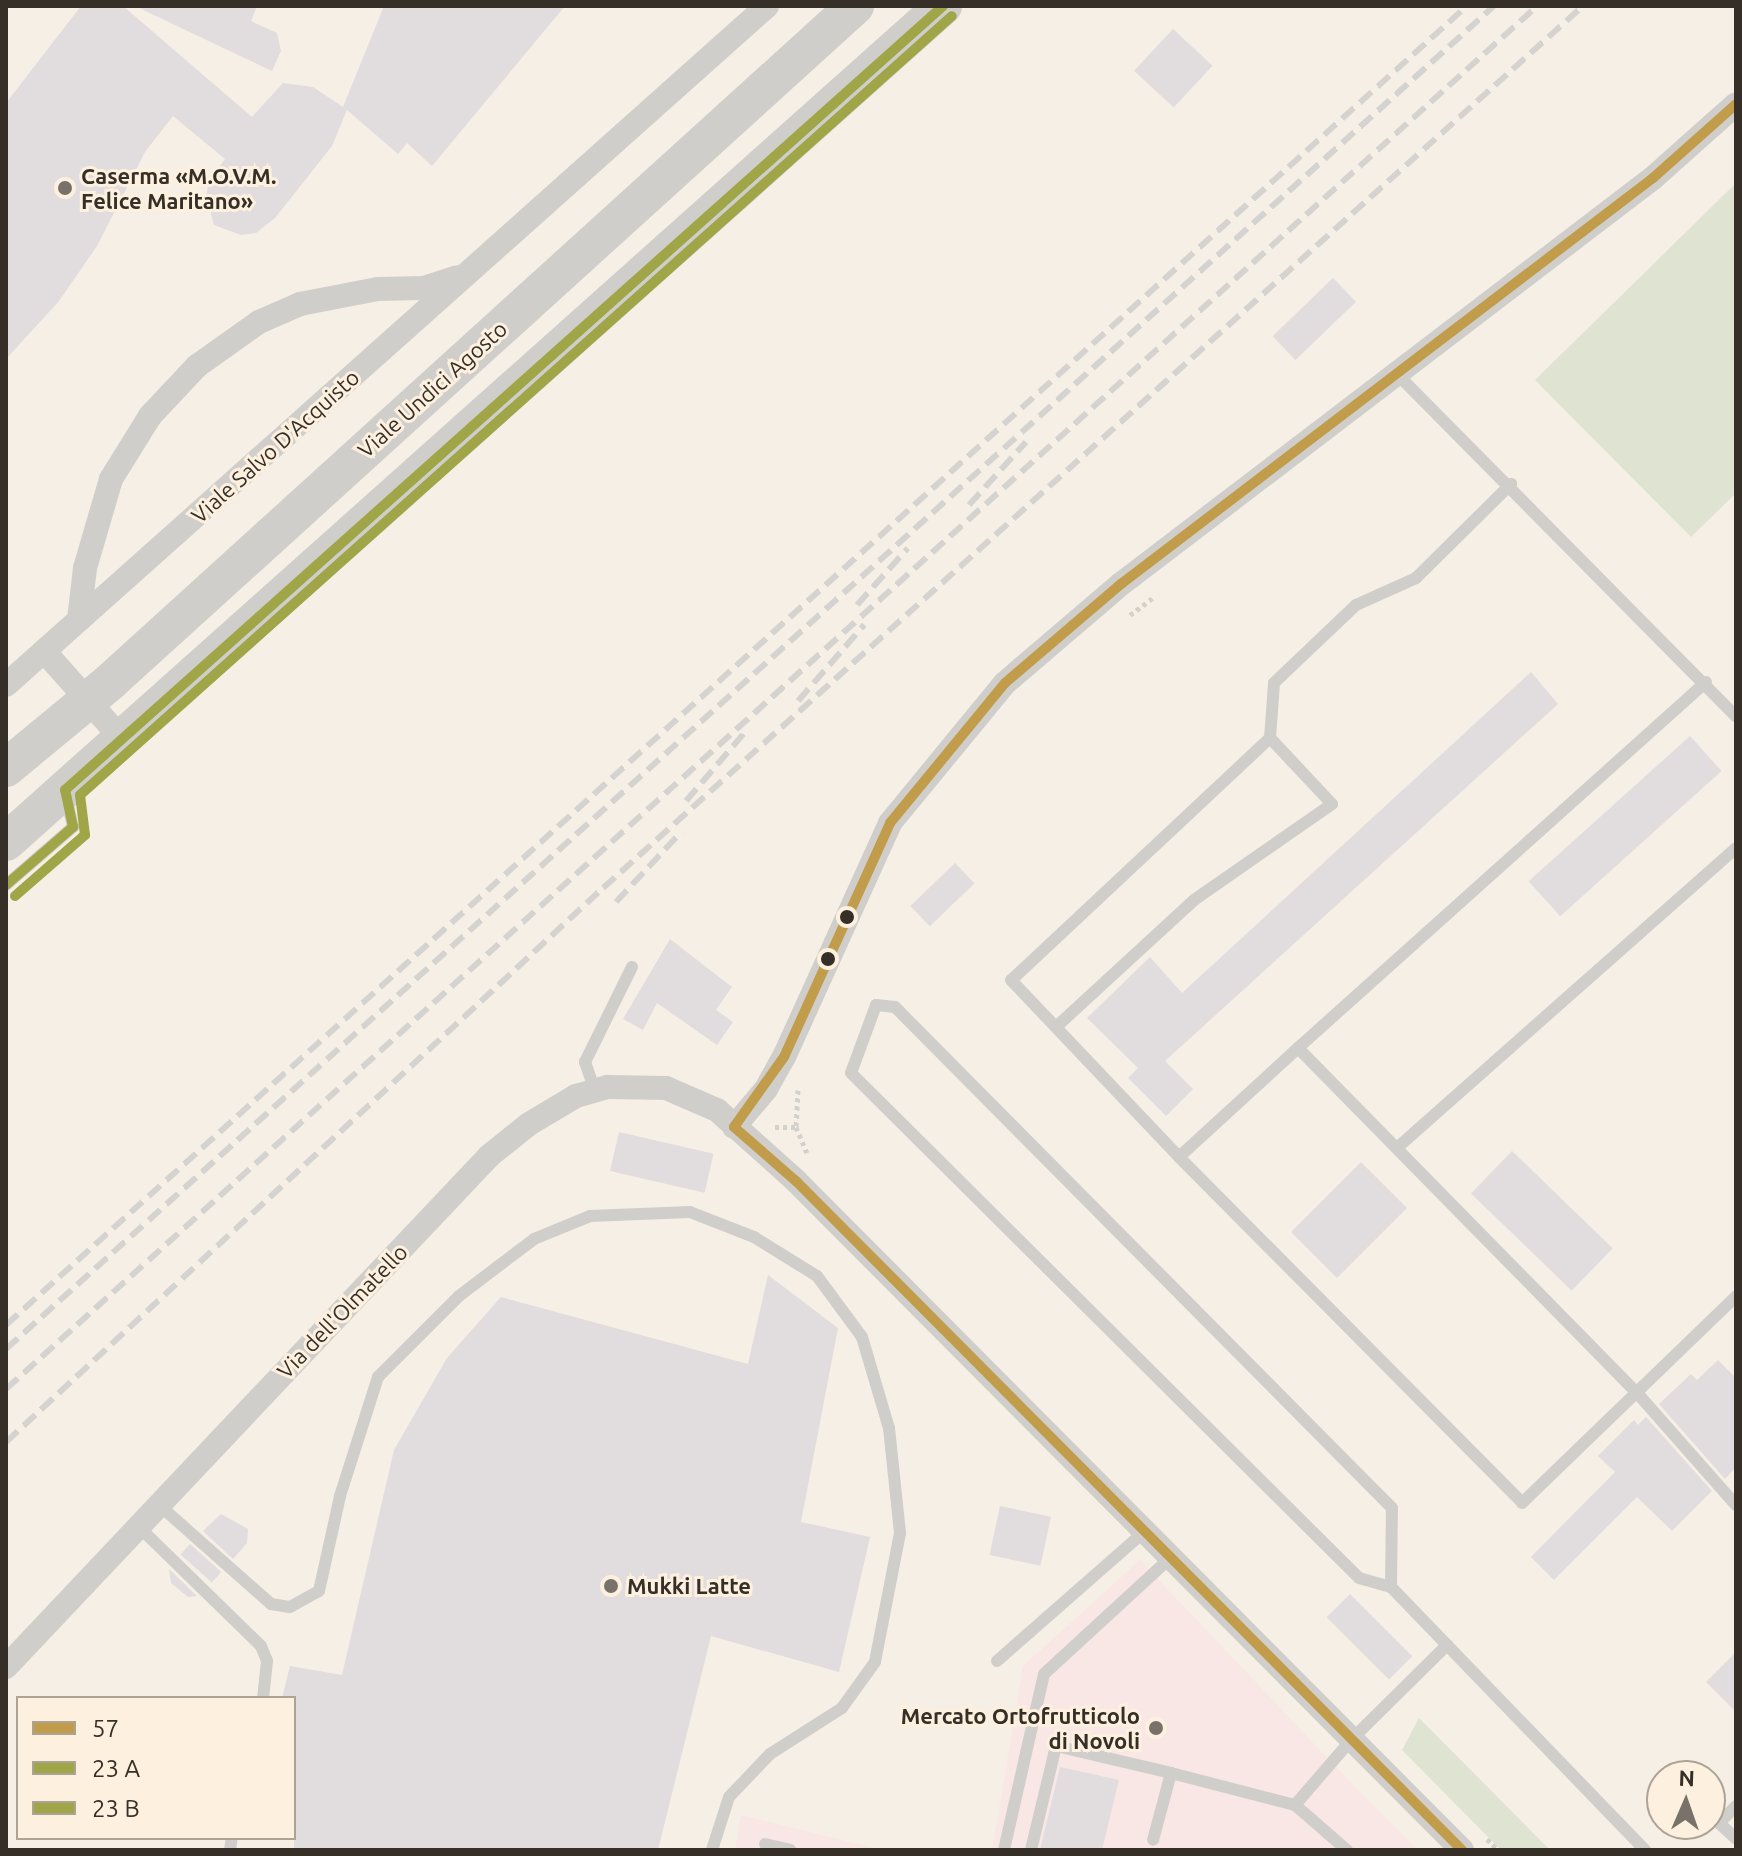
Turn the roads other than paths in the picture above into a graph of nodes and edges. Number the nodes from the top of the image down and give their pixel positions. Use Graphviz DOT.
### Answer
graph roads {
  1 [pos="767,6"];
  2 [pos="855,6"];
  3 [pos="943,6"];
  4 [pos="1736,104"];
  5 [pos="471,271"];
  6 [pos="1396,373"];
  7 [pos="1511,484"];
  8 [pos="79,620"];
  9 [pos="45,652"];
  10 [pos="1706,682"];
  11 [pos="6,685"];
  12 [pos="88,700"];
  13 [pos="1736,716"];
  14 [pos="1270,738"];
  15 [pos="122,739"];
  16 [pos="6,768"];
  17 [pos="65,790"];
  18 [pos="6,842"];
  19 [pos="1736,848"];
  20 [pos="6,885"];
  21 [pos="632,967"];
  22 [pos="1056,1027"];
  23 [pos="1298,1048"];
  24 [pos="595,1091"];
  25 [pos="734,1127"];
  26 [pos="1398,1147"];
  27 [pos="1179,1157"];
  28 [pos="1736,1296"];
  29 [pos="1638,1394"];
  30 [pos="158,1504"];
  31 [pos="1736,1505"];
  32 [pos="138,1526"];
  33 [pos="1144,1532"];
  34 [pos="1170,1558"];
  35 [pos="1391,1587"];
  36 [pos="1447,1645"];
  37 [pos="997,1661"];
  38 [pos="6,1667"];
  39 [pos="263,1696"];
  40 [pos="1352,1739"];
  41 [pos="1171,1773"];
  42 [pos="1295,1805"];
  43 [pos="1736,1806"];
  44 [pos="1736,1839"];
  45 [pos="1153,1840"];
  46 [pos="765,1844"];
  47 [pos="712,1850"];
  48 [pos="790,1850"];
  49 [pos="1004,1850"];
  50 [pos="1031,1850"];
  51 [pos="1347,1850"];
  52 [pos="1462,1850"];
  53 [pos="1645,1850"];
  1 -- 5 [label="street, Viale Salvo D'Acquisto"];
  2 -- 12 [label="main road, Viale Undici Agosto"];
  3 -- 15 [label="main road"];
  4 -- 6 [label="street"];
  5 -- 8 [label="street, Viale Salvo D'Acquisto"];
  5 -- 8 [label="street, Viale Salvo D'Acquisto"];
  6 -- 7 [label="lane"];
  6 -- 25 [label="street"];
  7 -- 10 [label="lane"];
  7 -- 14 [label="lane"];
  8 -- 9 [label="street, Viale Salvo D'Acquisto"];
  9 -- 11 [label="street, Viale Salvo D'Acquisto"];
  9 -- 12 [label="street"];
  10 -- 13 [label="lane"];
  10 -- 23 [label="lane"];
  12 -- 15 [label="street"];
  12 -- 16 [label="main road, Viale Undici Agosto"];
  14 -- 22 [label="lane"];
  14 -- 22 [label="lane"];
  15 -- 17 [label="main road"];
  17 -- 18 [label="main road"];
  17 -- 20 [label="lane"];
  19 -- 26 [label="lane"];
  21 -- 24 [label="lane"];
  22 -- 27 [label="lane"];
  23 -- 26 [label="lane"];
  23 -- 27 [label="lane"];
  24 -- 25 [label="street, Via dell'Olmatello"];
  24 -- 30 [label="street, Via dell'Olmatello"];
  25 -- 33 [label="street, Via dell'Olmatello"];
  26 -- 29 [label="lane"];
  27 -- 29 [label="lane"];
  28 -- 29 [label="lane"];
  29 -- 31 [label="lane"];
  30 -- 32 [label="street, Via dell'Olmatello"];
  30 -- 47 [label="lane"];
  32 -- 38 [label="street, Via dell'Olmatello"];
  32 -- 39 [label="lane"];
  33 -- 34 [label="street, Via dell'Olmatello"];
  33 -- 37 [label="lane"];
  34 -- 40 [label="street, Via dell'Olmatello"];
  34 -- 49 [label="lane"];
  35 -- 35 [label="lane"];
  35 -- 36 [label="lane"];
  36 -- 40 [label="lane"];
  36 -- 53 [label="lane"];
  40 -- 42 [label="lane"];
  40 -- 52 [label="street, Via dell'Olmatello"];
  41 -- 42 [label="lane"];
  41 -- 45 [label="lane"];
  41 -- 50 [label="lane"];
  42 -- 51 [label="lane"];
  43 -- 44 [label="lane"];
  46 -- 48 [label="lane"];
}
